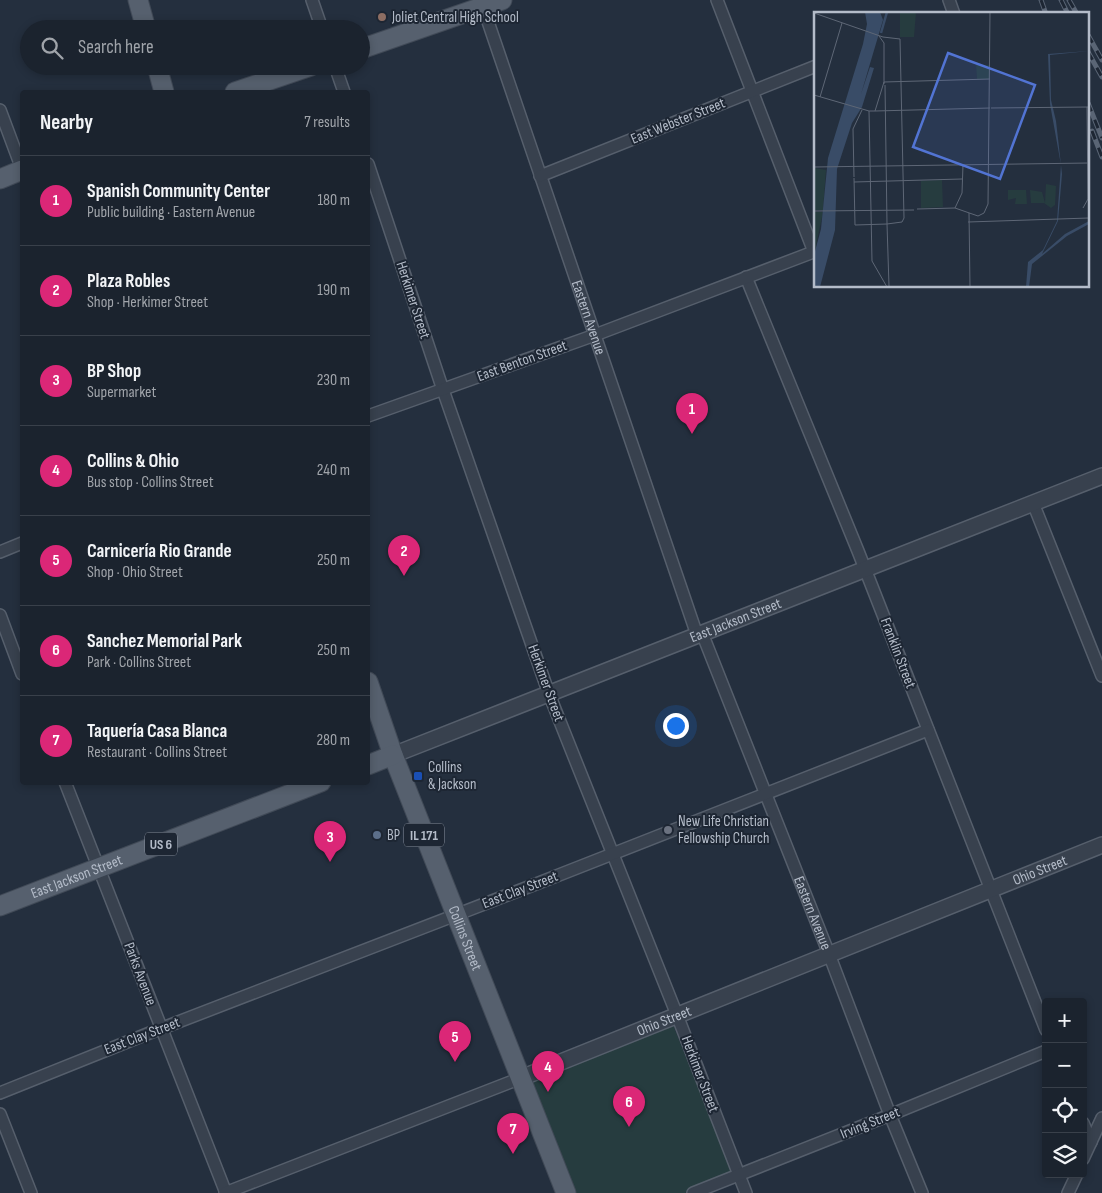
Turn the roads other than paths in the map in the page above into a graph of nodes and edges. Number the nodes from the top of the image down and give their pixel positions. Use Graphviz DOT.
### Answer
graph roads {
  1 [pos="138,0"];
  2 [pos="312,0"];
  3 [pos="502,0"];
  4 [pos="717,0"];
  5 [pos="481,4"];
  6 [pos="144,20"];
  7 [pos="319,20"];
  8 [pos="370,46"];
  9 [pos="814,67"];
  10 [pos="159,75"];
  11 [pos="285,75"];
  12 [pos="338,75"];
  13 [pos="163,90"];
  14 [pos="241,90"];
  15 [pos="343,90"];
  16 [pos="752,92"];
  17 [pos="0,110"];
  18 [pos="20,164"];
  19 [pos="20,170"];
  20 [pos="370,170"];
  21 [pos="540,176"];
  22 [pos="0,179"];
  23 [pos="814,248"];
  24 [pos="814,251"];
  25 [pos="746,277"];
  26 [pos="595,335"];
  27 [pos="442,390"];
  28 [pos="370,415"];
  29 [pos="1102,476"];
  30 [pos="1033,503"];
  31 [pos="20,544"];
  32 [pos="0,552"];
  33 [pos="865,569"];
  34 [pos="0,615"];
  35 [pos="699,634"];
  36 [pos="20,669"];
  37 [pos="1102,676"];
  38 [pos="370,688"];
  39 [pos="549,694"];
  40 [pos="928,730"];
  41 [pos="393,755"];
  42 [pos="370,764"];
  43 [pos="66,785"];
  44 [pos="313,785"];
  45 [pos="765,794"];
  46 [pos="1102,845"];
  47 [pos="612,853"];
  48 [pos="98,868"];
  49 [pos="991,890"];
  50 [pos="0,906"];
  51 [pos="456,915"];
  52 [pos="829,954"];
  53 [pos="677,1015"];
  54 [pos="1042,1020"];
  55 [pos="161,1029"];
  56 [pos="1042,1054"];
  57 [pos="521,1078"];
  58 [pos="0,1093"];
  59 [pos="0,1114"];
  60 [pos="890,1115"];
  61 [pos="1102,1118"];
  62 [pos="1087,1132"];
  63 [pos="1091,1142"];
  64 [pos="1087,1150"];
  65 [pos="739,1175"];
  66 [pos="1075,1178"];
  67 [pos="31,1193"];
  68 [pos="225,1193"];
  69 [pos="566,1193"];
  70 [pos="693,1193"];
  71 [pos="746,1193"];
  72 [pos="922,1193"];
  73 [pos="1068,1193"];
  1 -- 6 [label="main road"];
  2 -- 7 [label="street"];
  3 -- 5 [label="main road"];
  4 -- 16 [label="street"];
  5 -- 8 [label="main road"];
  5 -- 21 [label="street, Eastern Avenue"];
  9 -- 16 [label="street, East Webster Street"];
  10 -- 13 [label="main road"];
  11 -- 14 [label="main road"];
  12 -- 15 [label="street"];
  16 -- 21 [label="street, East Webster Street"];
  16 -- 23 [label="street"];
  17 -- 18 [label="street"];
  19 -- 22 [label="main road"];
  20 -- 27 [label="street, Herkimer Street"];
  21 -- 26 [label="street, Eastern Avenue"];
  24 -- 25 [label="street, East Benton Street"];
  25 -- 26 [label="street, East Benton Street"];
  25 -- 33 [label="street, Franklin Street"];
  26 -- 27 [label="street, East Benton Street"];
  26 -- 35 [label="street, Eastern Avenue"];
  27 -- 28 [label="street, East Benton Street"];
  27 -- 39 [label="street, Herkimer Street"];
  29 -- 30 [label="street, East Jackson Street"];
  30 -- 33 [label="street, East Jackson Street"];
  30 -- 37 [label="street"];
  31 -- 32 [label="street"];
  33 -- 35 [label="street, East Jackson Street"];
  33 -- 40 [label="street, Franklin Street"];
  34 -- 36 [label="street"];
  35 -- 39 [label="street, East Jackson Street"];
  35 -- 45 [label="street, Eastern Avenue"];
  38 -- 41 [label="main road, Collins Street"];
  39 -- 41 [label="street, East Jackson Street"];
  39 -- 47 [label="street, Herkimer Street"];
  40 -- 45 [label="street, East Clay Street"];
  40 -- 49 [label="street, Franklin Street"];
  41 -- 42 [label="main road, East Jackson Street"];
  41 -- 51 [label="main road, Collins Street / IL 171"];
  43 -- 48 [label="street, Parks Avenue"];
  44 -- 48 [label="main road, East Jackson Street / US 6"];
  45 -- 47 [label="street, East Clay Street"];
  45 -- 52 [label="street, Eastern Avenue"];
  46 -- 49 [label="street, Ohio Street"];
  47 -- 51 [label="street, East Clay Street"];
  47 -- 53 [label="street, Herkimer Street"];
  48 -- 50 [label="main road, East Jackson Street / US 6"];
  48 -- 55 [label="street, Parks Avenue"];
  49 -- 52 [label="street, Ohio Street"];
  49 -- 54 [label="street, Franklin Street"];
  51 -- 55 [label="street, East Clay Street"];
  51 -- 57 [label="main road, Collins Street / IL 171"];
  52 -- 53 [label="street, Ohio Street"];
  52 -- 60 [label="street, Eastern Avenue"];
  53 -- 57 [label="street, Ohio Street"];
  53 -- 65 [label="street, Herkimer Street"];
  55 -- 58 [label="street, East Clay Street"];
  55 -- 68 [label="street, Parks Avenue"];
  56 -- 60 [label="street, Irving Street"];
  57 -- 68 [label="street, Ohio Street"];
  57 -- 69 [label="main road, Collins Street / IL 171"];
  59 -- 67 [label="street"];
  60 -- 65 [label="street, Irving Street"];
  60 -- 72 [label="street, Eastern Avenue"];
  61 -- 63 [label="street"];
  62 -- 63 [label="street"];
  63 -- 64 [label="street"];
  65 -- 70 [label="street, Irving Street"];
  65 -- 71 [label="street, Herkimer Street"];
  66 -- 73 [label="street"];
}
